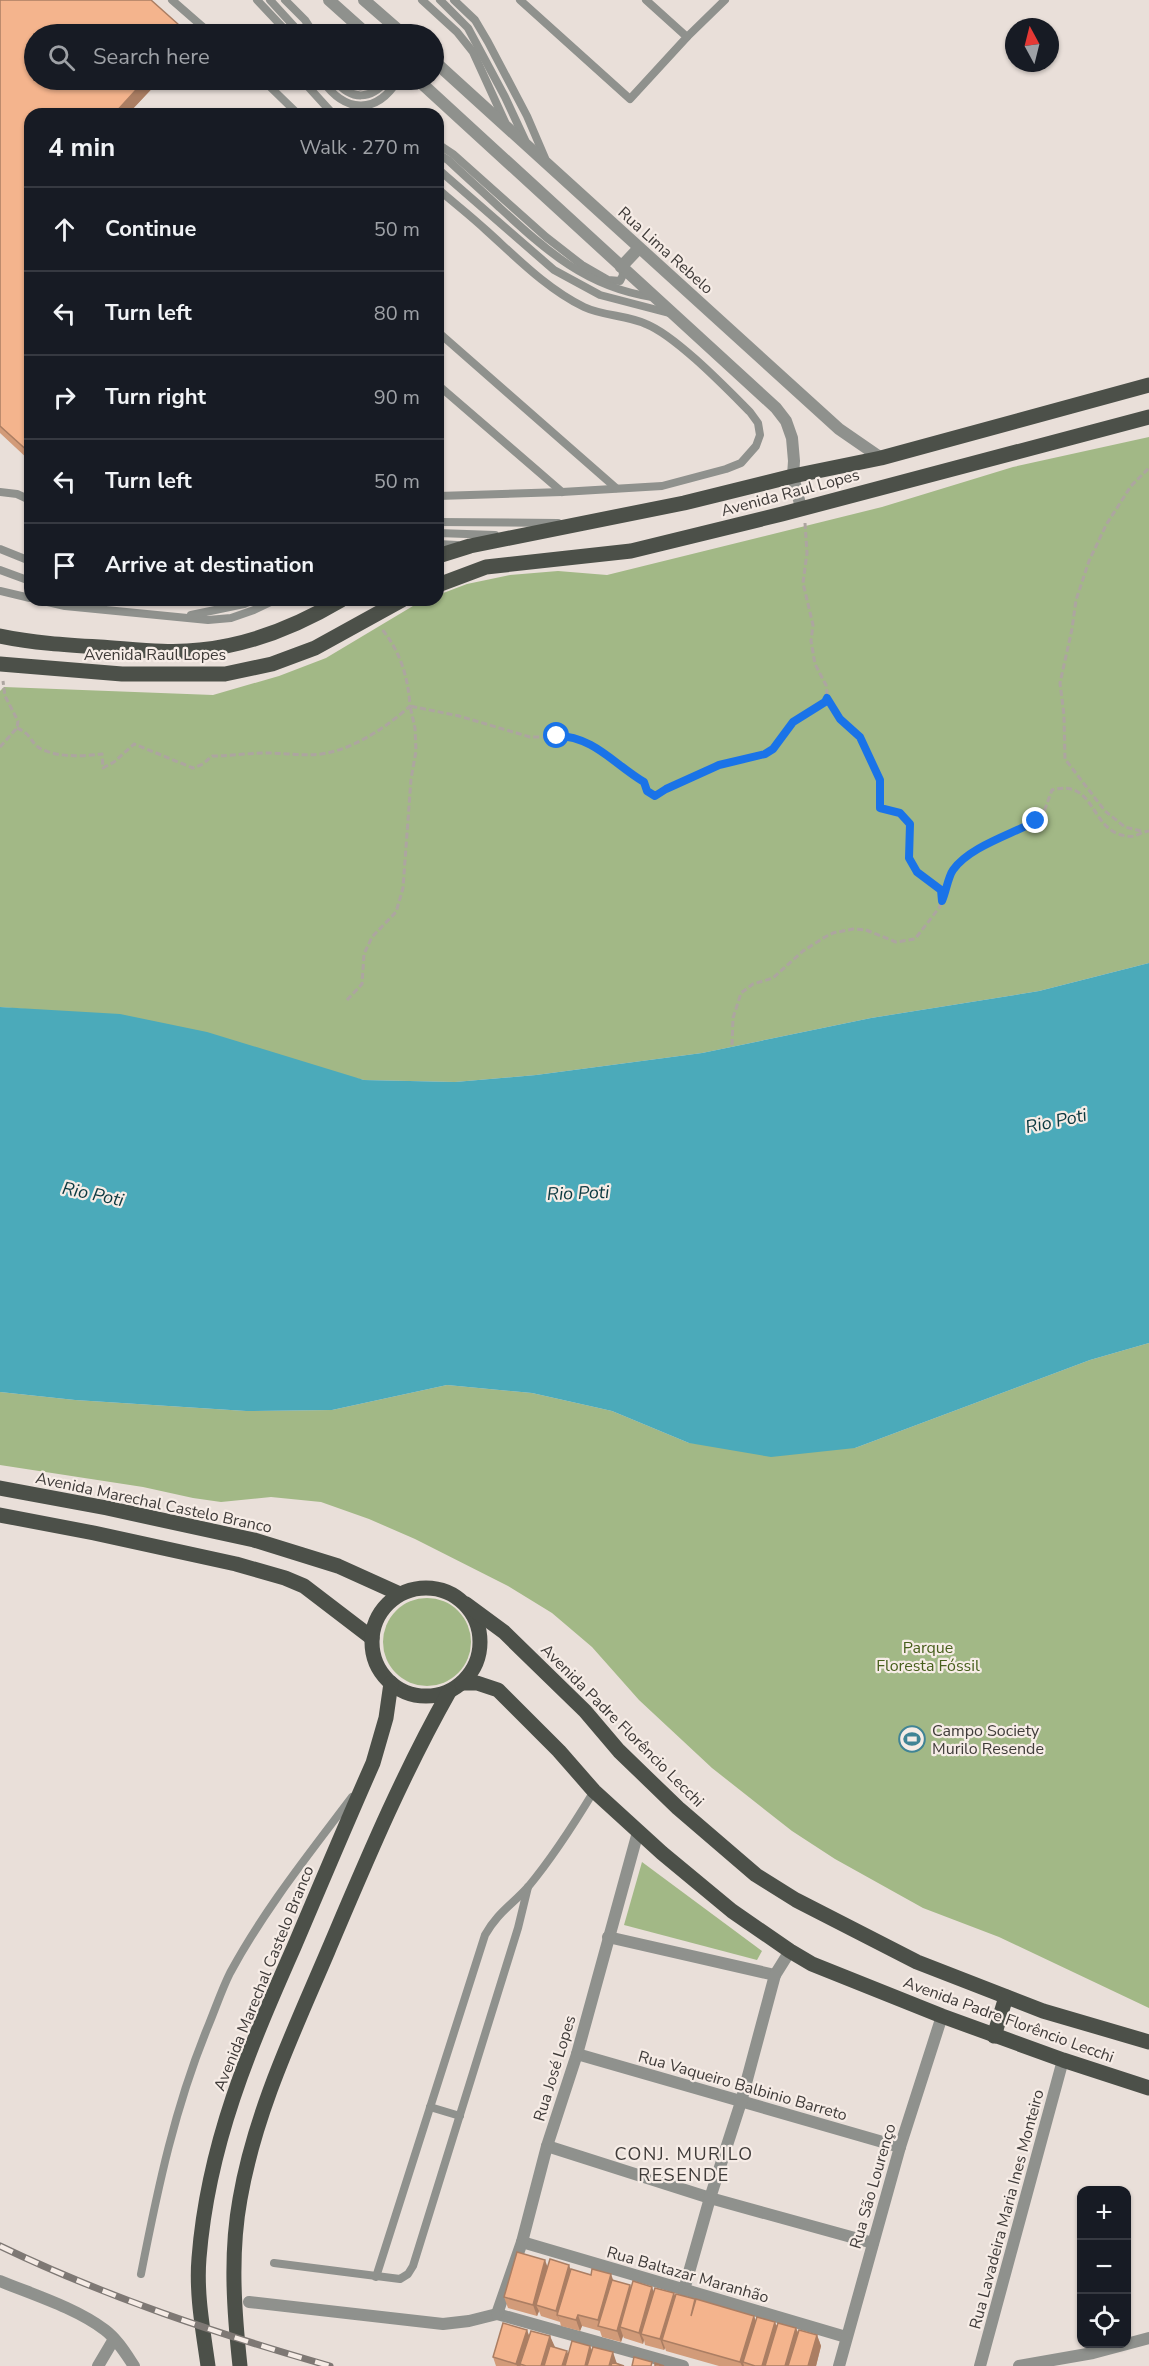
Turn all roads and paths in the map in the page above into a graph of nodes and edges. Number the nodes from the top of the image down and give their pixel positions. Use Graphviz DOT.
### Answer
graph roads {
  1 [pos="172,0"];
  2 [pos="257,0"];
  3 [pos="270,0"];
  4 [pos="285,0"];
  5 [pos="329,0"];
  6 [pos="364,0"];
  7 [pos="422,0"];
  8 [pos="440,0"];
  9 [pos="454,0"];
  10 [pos="520,0"];
  11 [pos="646,0"];
  12 [pos="725,0"];
  13 [pos="200,24"];
  14 [pos="280,24"];
  15 [pos="292,24"];
  16 [pos="308,24"];
  17 [pos="356,24"];
  18 [pos="392,24"];
  19 [pos="687,38"];
  20 [pos="444,70"];
  21 [pos="275,90"];
  22 [pos="311,90"];
  23 [pos="330,90"];
  24 [pos="347,90"];
  25 [pos="379,90"];
  26 [pos="390,90"];
  27 [pos="429,90"];
  28 [pos="292,108"];
  29 [pos="328,108"];
  30 [pos="507,126"];
  31 [pos="528,147"];
  32 [pos="444,148"];
  33 [pos="444,158"];
  34 [pos="548,165"];
  35 [pos="444,174"];
  36 [pos="444,194"];
  37 [pos="639,248"];
  38 [pos="621,267"];
  39 [pos="654,297"];
  40 [pos="672,314"];
  41 [pos="444,337"];
  42 [pos="1149,385"];
  43 [pos="444,390"];
  44 [pos="1149,417"];
  45 [pos="881,458"];
  46 [pos="1149,468"];
  47 [pos="793,476"];
  48 [pos="615,488"];
  49 [pos="0,492"];
  50 [pos="562,492"];
  51 [pos="444,496"];
  52 [pos="24,497"];
  53 [pos="803,514"];
  54 [pos="444,522"];
  55 [pos="584,524"];
  56 [pos="444,533"];
  57 [pos="523,537"];
  58 [pos="444,544"];
  59 [pos="470,546"];
  60 [pos="0,549"];
  61 [pos="444,554"];
  62 [pos="24,559"];
  63 [pos="0,570"];
  64 [pos="24,579"];
  65 [pos="444,583"];
  66 [pos="24,587"];
  67 [pos="0,591"];
  68 [pos="17,595"];
  69 [pos="24,597"];
  70 [pos="66,606"];
  71 [pos="232,606"];
  72 [pos="262,606"];
  73 [pos="331,606"];
  74 [pos="391,606"];
  75 [pos="176,617"];
  76 [pos="380,626"];
  77 [pos="0,636"];
  78 [pos="2,664"];
  79 [pos="827,698"];
  80 [pos="410,706"];
  81 [pos="16,728"];
  82 [pos="0,747"];
  83 [pos="1149,831"];
  84 [pos="1143,832"];
  85 [pos="942,901"];
  86 [pos="347,1000"];
  87 [pos="732,1045"];
  88 [pos="0,1488"];
  89 [pos="107,1508"];
  90 [pos="0,1515"];
  91 [pos="94,1533"];
  92 [pos="400,1594"];
  93 [pos="466,1604"];
  94 [pos="372,1638"];
  95 [pos="391,1683"];
  96 [pos="462,1683"];
  97 [pos="449,1692"];
  98 [pos="366,1780"];
  99 [pos="594,1791"];
  100 [pos="638,1832"];
  101 [pos="528,1887"];
  102 [pos="608,1937"];
  103 [pos="789,1951"];
  104 [pos="775,1975"];
  105 [pos="1006,1997"];
  106 [pos="942,2016"];
  107 [pos="994,2036"];
  108 [pos="1149,2042"];
  109 [pos="577,2054"];
  110 [pos="1063,2061"];
  111 [pos="1149,2088"];
  112 [pos="741,2102"];
  113 [pos="430,2107"];
  114 [pos="459,2116"];
  115 [pos="547,2146"];
  116 [pos="900,2147"];
  117 [pos="710,2198"];
  118 [pos="522,2242"];
  119 [pos="873,2243"];
  120 [pos="274,2263"];
  121 [pos="141,2274"];
  122 [pos="375,2277"];
  123 [pos="0,2281"];
  124 [pos="684,2290"];
  125 [pos="249,2302"];
  126 [pos="497,2314"];
  127 [pos="846,2337"];
  128 [pos="1149,2338"];
  129 [pos="114,2339"];
  130 [pos="98,2366"];
  131 [pos="134,2366"];
  132 [pos="208,2366"];
  133 [pos="240,2366"];
  134 [pos="683,2366"];
  135 [pos="839,2366"];
  136 [pos="980,2366"];
  137 [pos="1019,2366"];
  1 -- 13 [label="lane"];
  2 -- 14 [label="lane"];
  3 -- 15 [label="lane"];
  4 -- 16 [label="lane"];
  5 -- 17 [label="street"];
  6 -- 18 [label="street"];
  7 -- 30 [label="lane"];
  8 -- 31 [label="lane"];
  9 -- 34 [label="lane"];
  10 -- 19 [label="lane"];
  11 -- 19 [label="lane"];
  12 -- 19 [label="lane"];
  20 -- 30 [label="street, Rua Lima Rebelo"];
  21 -- 28 [label="lane"];
  22 -- 29 [label="lane"];
  23 -- 26 [label="lane"];
  24 -- 25 [label="lane"];
  27 -- 38 [label="street"];
  30 -- 31 [label="street, Rua Lima Rebelo"];
  31 -- 34 [label="street, Rua Lima Rebelo"];
  32 -- 38 [label="lane"];
  33 -- 39 [label="lane"];
  34 -- 37 [label="street, Rua Lima Rebelo"];
  35 -- 40 [label="lane"];
  36 -- 48 [label="lane"];
  37 -- 38 [label="street"];
  37 -- 45 [label="street, Rua Lima Rebelo"];
  38 -- 39 [label="street"];
  39 -- 40 [label="street"];
  40 -- 47 [label="street"];
  41 -- 48 [label="lane"];
  42 -- 45 [label="main road, Avenida Raul Lopes"];
  43 -- 50 [label="lane"];
  44 -- 53 [label="main road, Avenida Raul Lopes"];
  45 -- 47 [label="main road, Avenida Raul Lopes"];
  46 -- 84 [label="path"];
  47 -- 53 [label="street"];
  47 -- 55 [label="main road, Avenida Raul Lopes"];
  48 -- 50 [label="lane"];
  49 -- 52 [label="lane"];
  50 -- 51 [label="lane"];
  53 -- 65 [label="main road, Avenida Raul Lopes"];
  53 -- 79 [label="path"];
  54 -- 55 [label="lane"];
  55 -- 57 [label="main road, Avenida Raul Lopes"];
  56 -- 57 [label="lane"];
  57 -- 59 [label="main road, Avenida Raul Lopes"];
  58 -- 59 [label="lane"];
  59 -- 61 [label="main road, Avenida Raul Lopes"];
  60 -- 62 [label="lane"];
  63 -- 64 [label="lane"];
  66 -- 68 [label="lane"];
  67 -- 68 [label="lane"];
  68 -- 69 [label="lane"];
  70 -- 75 [label="lane"];
  71 -- 75 [label="lane"];
  72 -- 75 [label="lane"];
  73 -- 77 [label="main road, Avenida Raul Lopes"];
  74 -- 78 [label="main road, Avenida Raul Lopes"];
  76 -- 80 [label="path"];
  78 -- 81 [label="path"];
  79 -- 80 [label="path"];
  79 -- 85 [label="path"];
  80 -- 81 [label="path"];
  80 -- 86 [label="path"];
  81 -- 82 [label="path"];
  83 -- 84 [label="path"];
  84 -- 85 [label="path"];
  85 -- 87 [label="path"];
  88 -- 89 [label="main road, Avenida Marechal Castelo Branco"];
  89 -- 91 [label="main road"];
  89 -- 92 [label="main road, Avenida Marechal Castelo Branco"];
  90 -- 91 [label="main road"];
  91 -- 94 [label="main road"];
  92 -- 93 [label="main road"];
  92 -- 94 [label="main road"];
  93 -- 96 [label="main road"];
  93 -- 105 [label="main road, Avenida Padre Florêncio Lecchi"];
  94 -- 95 [label="main road"];
  95 -- 97 [label="main road"];
  95 -- 98 [label="main road, Avenida Marechal Castelo Branco"];
  96 -- 97 [label="main road"];
  96 -- 99 [label="main road, Avenida Padre Florêncio Lecchi"];
  97 -- 133 [label="main road"];
  98 -- 121 [label="lane"];
  98 -- 132 [label="main road, Avenida Marechal Castelo Branco"];
  99 -- 100 [label="main road, Avenida Padre Florêncio Lecchi"];
  99 -- 101 [label="lane"];
  100 -- 102 [label="street, Rua José Lopes"];
  100 -- 103 [label="main road, Avenida Padre Florêncio Lecchi"];
  101 -- 113 [label="lane"];
  101 -- 114 [label="lane"];
  102 -- 104 [label="street"];
  102 -- 109 [label="street, Rua José Lopes"];
  103 -- 104 [label="street"];
  103 -- 106 [label="main road, Avenida Padre Florêncio Lecchi"];
  104 -- 112 [label="street"];
  105 -- 107 [label="main road"];
  105 -- 108 [label="main road, Avenida Padre Florêncio Lecchi"];
  106 -- 107 [label="main road, Avenida Padre Florêncio Lecchi"];
  106 -- 116 [label="street, Rua São Lourenço"];
  107 -- 110 [label="main road, Avenida Padre Florêncio Lecchi"];
  109 -- 112 [label="street, Rua Vaqueiro Balbinio Barreto"];
  109 -- 115 [label="street, Rua José Lopes"];
  110 -- 111 [label="main road, Avenida Padre Florêncio Lecchi"];
  110 -- 136 [label="street, Rua Lavadeira Maria Ines Monteiro"];
  112 -- 116 [label="street, Rua Vaqueiro Balbinio Barreto"];
  112 -- 117 [label="street"];
  113 -- 114 [label="lane"];
  113 -- 122 [label="lane"];
  114 -- 122 [label="lane"];
  115 -- 117 [label="street"];
  115 -- 118 [label="street, Rua José Lopes"];
  116 -- 119 [label="street, Rua São Lourenço"];
  117 -- 119 [label="street"];
  117 -- 124 [label="street"];
  118 -- 124 [label="street, Rua Baltazar Maranhão"];
  118 -- 126 [label="street, Rua José Lopes"];
  119 -- 127 [label="street, Rua São Lourenço"];
  120 -- 122 [label="lane"];
  123 -- 129 [label="street"];
  124 -- 127 [label="street, Rua Baltazar Maranhão"];
  125 -- 126 [label="street"];
  126 -- 134 [label="street"];
  127 -- 135 [label="street, Rua São Lourenço"];
  128 -- 137 [label="street"];
  129 -- 130 [label="street"];
  129 -- 131 [label="street"];
}
